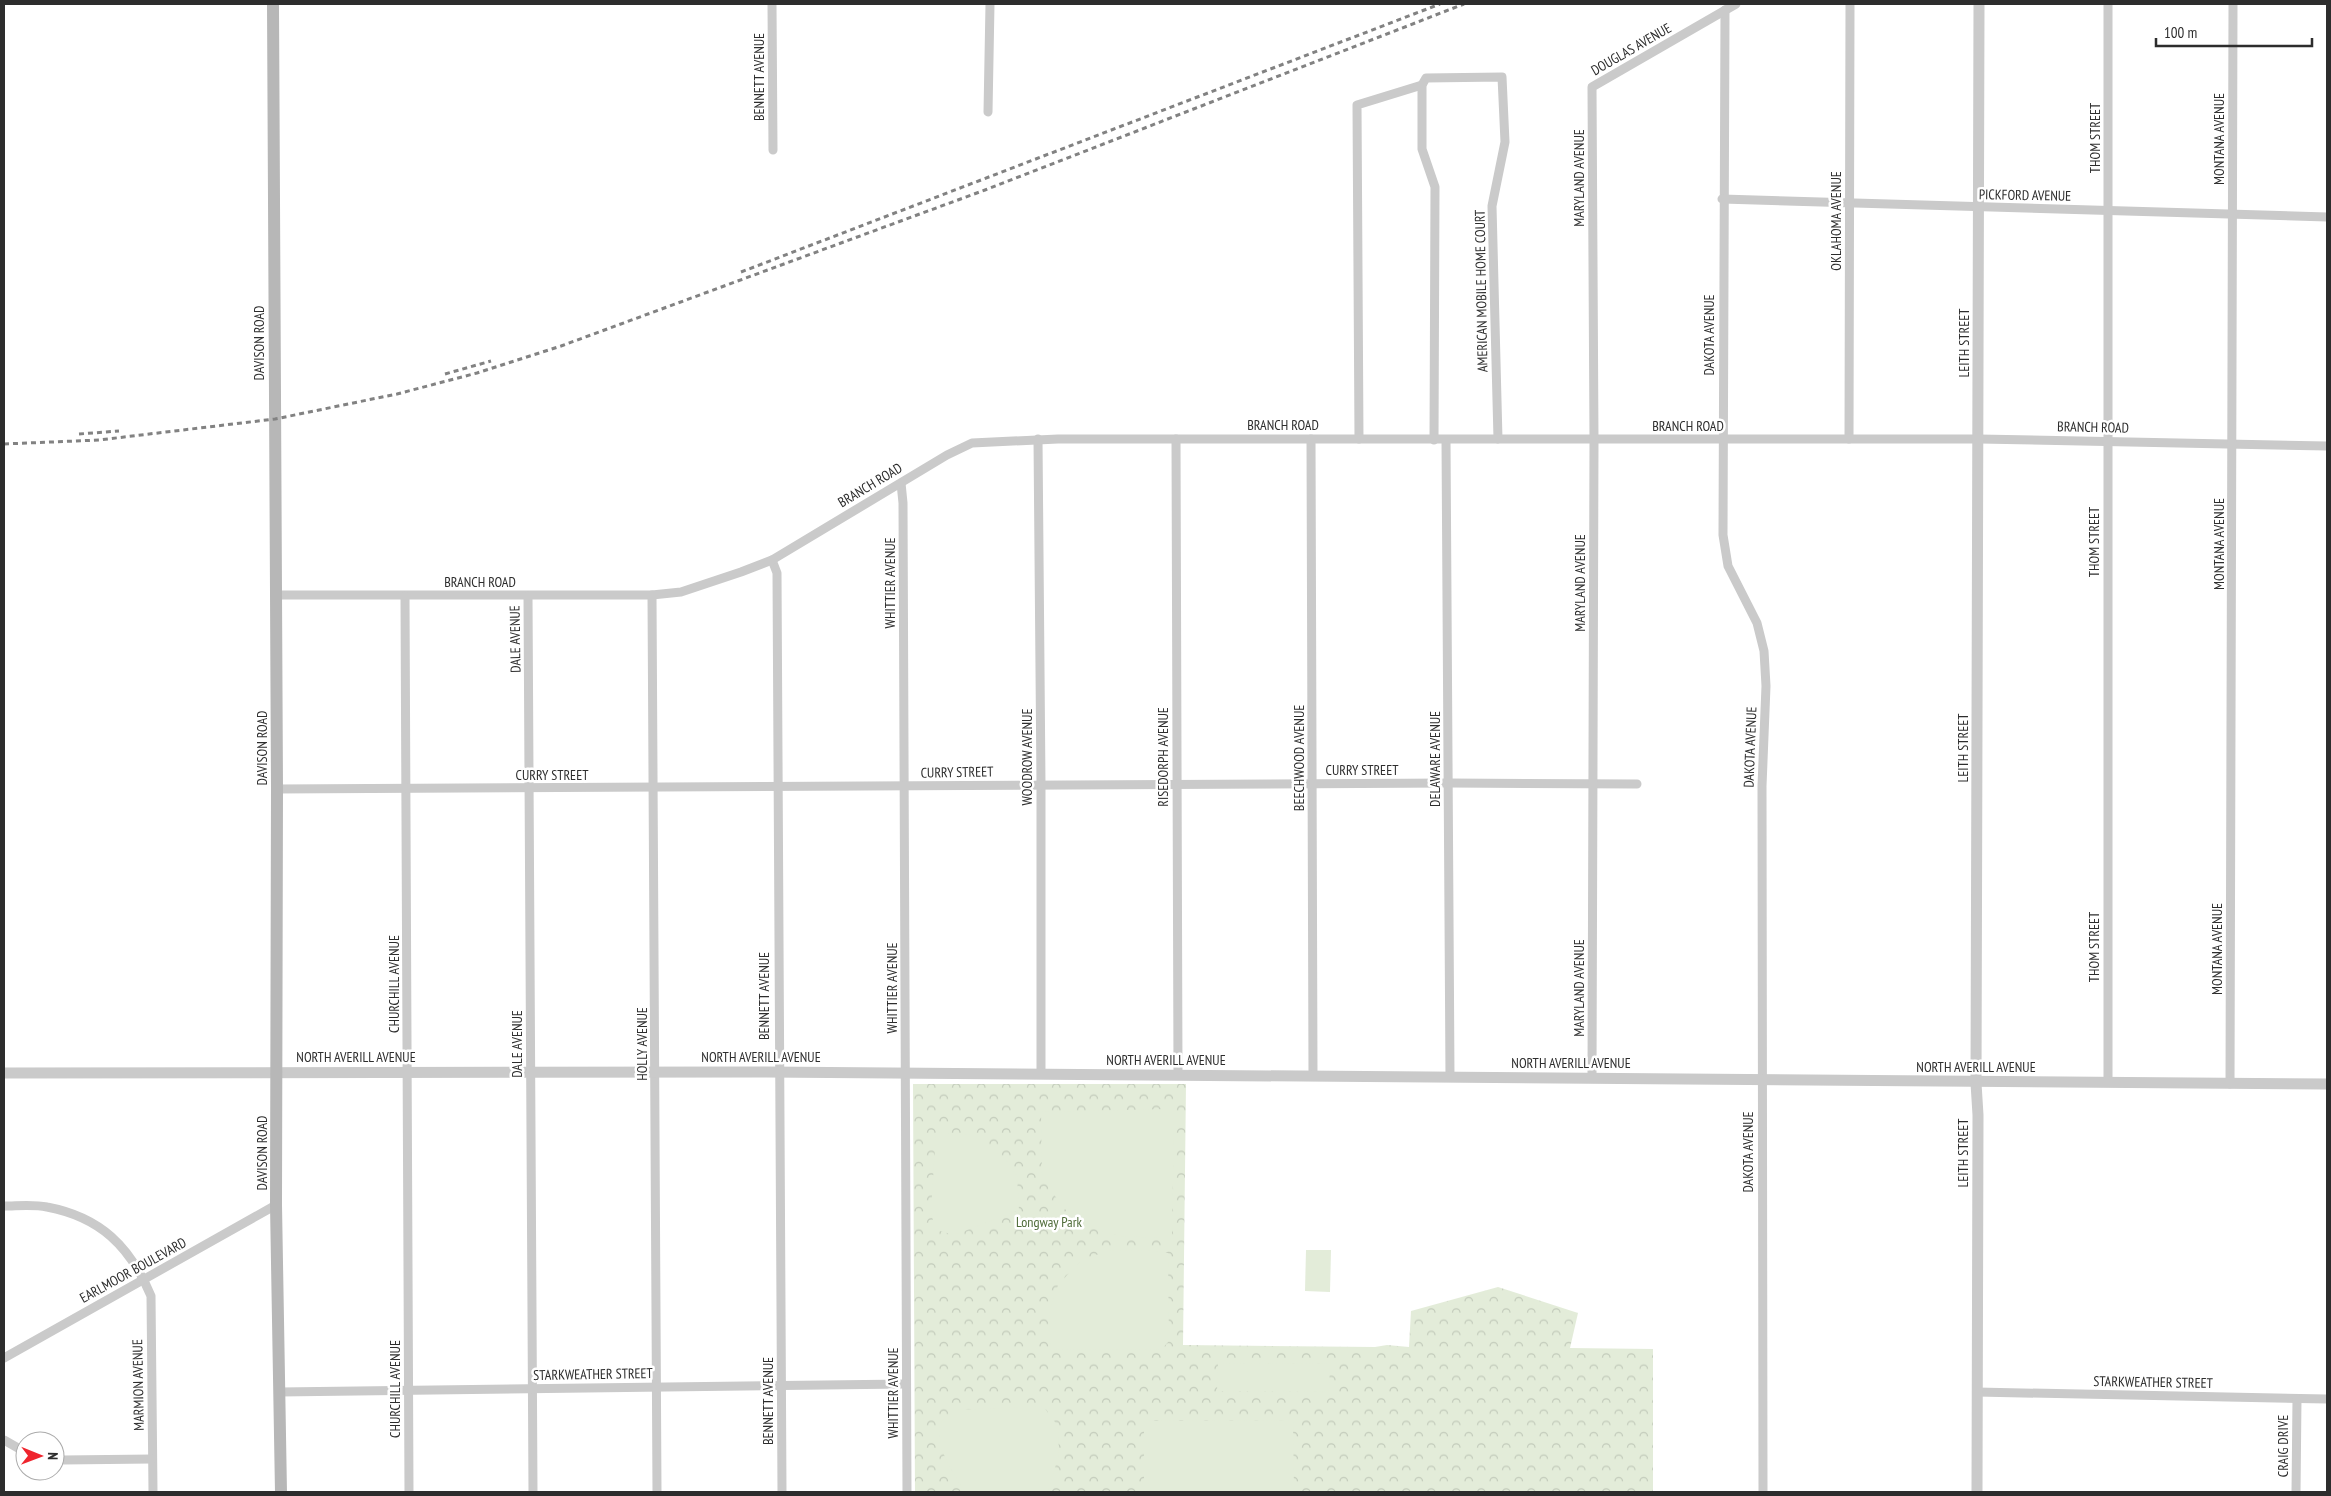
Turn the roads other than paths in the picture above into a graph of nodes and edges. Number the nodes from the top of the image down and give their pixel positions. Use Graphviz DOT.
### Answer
graph roads {
  1 [pos="272,4"];
  2 [pos="772,4"];
  3 [pos="990,4"];
  4 [pos="1736,4"];
  5 [pos="1850,4"];
  6 [pos="1979,4"];
  7 [pos="2108,4"];
  8 [pos="2233,4"];
  9 [pos="1724,10"];
  10 [pos="1422,86"];
  11 [pos="1592,87"];
  12 [pos="988,112"];
  13 [pos="773,150"];
  14 [pos="1722,199"];
  15 [pos="1850,202"];
  16 [pos="1980,208"];
  17 [pos="2109,211"];
  18 [pos="2233,214"];
  19 [pos="2327,217"];
  20 [pos="1038,439"];
  21 [pos="1311,439"];
  22 [pos="1359,439"];
  23 [pos="1498,439"];
  24 [pos="1849,439"];
  25 [pos="1979,439"];
  26 [pos="1176,440"];
  27 [pos="1434,440"];
  28 [pos="1446,440"];
  29 [pos="1594,440"];
  30 [pos="1722,440"];
  31 [pos="2108,441"];
  32 [pos="2233,443"];
  33 [pos="2327,446"];
  34 [pos="901,483"];
  35 [pos="772,560"];
  36 [pos="276,594"];
  37 [pos="652,595"];
  38 [pos="405,596"];
  39 [pos="528,596"];
  40 [pos="1449,783"];
  41 [pos="1313,784"];
  42 [pos="1592,784"];
  43 [pos="1637,784"];
  44 [pos="1042,785"];
  45 [pos="1177,786"];
  46 [pos="654,787"];
  47 [pos="777,787"];
  48 [pos="904,787"];
  49 [pos="407,788"];
  50 [pos="277,789"];
  51 [pos="530,789"];
  52 [pos="278,1071"];
  53 [pos="531,1071"];
  54 [pos="408,1072"];
  55 [pos="656,1072"];
  56 [pos="778,1072"];
  57 [pos="4,1073"];
  58 [pos="906,1074"];
  59 [pos="1041,1074"];
  60 [pos="1178,1075"];
  61 [pos="1313,1076"];
  62 [pos="1450,1077"];
  63 [pos="1592,1078"];
  64 [pos="1762,1079"];
  65 [pos="2108,1081"];
  66 [pos="1976,1083"];
  67 [pos="2230,1084"];
  68 [pos="2327,1084"];
  69 [pos="276,1205"];
  70 [pos="4,1206"];
  71 [pos="144,1280"];
  72 [pos="4,1358"];
  73 [pos="906,1384"];
  74 [pos="782,1386"];
  75 [pos="657,1387"];
  76 [pos="532,1389"];
  77 [pos="409,1390"];
  78 [pos="280,1392"];
  79 [pos="1977,1392"];
  80 [pos="2297,1399"];
  81 [pos="2327,1399"];
  82 [pos="4,1440"];
  83 [pos="15,1446"];
  84 [pos="152,1459"];
  85 [pos="65,1460"];
  86 [pos="153,1492"];
  87 [pos="281,1492"];
  88 [pos="409,1492"];
  89 [pos="533,1492"];
  90 [pos="657,1492"];
  91 [pos="782,1492"];
  92 [pos="907,1492"];
  93 [pos="1763,1492"];
  94 [pos="1977,1492"];
  95 [pos="2296,1492"];
  1 -- 36 [label="main road, DAVISON ROAD"];
  2 -- 13 [label="street, BENNETT AVENUE"];
  3 -- 12 [label="street"];
  4 -- 9 [label="street, DOUGLAS AVENUE"];
  5 -- 15 [label="street, OKLAHOMA AVENUE"];
  6 -- 16 [label="street, LEITH STREET"];
  7 -- 17 [label="street, THOM STREET"];
  8 -- 18 [label="street, MONTANA AVENUE"];
  9 -- 11 [label="street, DOUGLAS AVENUE"];
  9 -- 14 [label="street, DAKOTA AVENUE"];
  10 -- 22 [label="street, AMERICAN MOBILE HOME COURT"];
  10 -- 23 [label="street, AMERICAN MOBILE HOME COURT"];
  10 -- 27 [label="street"];
  11 -- 29 [label="street, MARYLAND AVENUE"];
  14 -- 15 [label="street, PICKFORD AVENUE"];
  14 -- 30 [label="street, DAKOTA AVENUE"];
  15 -- 16 [label="street, PICKFORD AVENUE"];
  15 -- 24 [label="street, OKLAHOMA AVENUE"];
  16 -- 17 [label="street, PICKFORD AVENUE"];
  16 -- 25 [label="street, LEITH STREET"];
  17 -- 18 [label="street, PICKFORD AVENUE"];
  17 -- 31 [label="street, THOM STREET"];
  18 -- 19 [label="street, PICKFORD AVENUE"];
  18 -- 32 [label="street, MONTANA AVENUE"];
  20 -- 26 [label="street, BRANCH ROAD"];
  20 -- 34 [label="street, BRANCH ROAD"];
  20 -- 44 [label="street, WOODROW AVENUE"];
  21 -- 22 [label="street, BRANCH ROAD"];
  21 -- 26 [label="street, BRANCH ROAD"];
  21 -- 41 [label="street, BEECHWOOD AVENUE"];
  22 -- 27 [label="street, BRANCH ROAD"];
  23 -- 28 [label="street, BRANCH ROAD"];
  23 -- 29 [label="street, BRANCH ROAD"];
  24 -- 25 [label="street, BRANCH ROAD"];
  24 -- 30 [label="street, BRANCH ROAD"];
  25 -- 31 [label="street, BRANCH ROAD"];
  25 -- 66 [label="street, LEITH STREET"];
  26 -- 45 [label="street, RISEDORPH AVENUE"];
  27 -- 28 [label="street, BRANCH ROAD"];
  28 -- 40 [label="street, DELAWARE AVENUE"];
  29 -- 30 [label="street, BRANCH ROAD"];
  29 -- 42 [label="street, MARYLAND AVENUE"];
  30 -- 64 [label="street, DAKOTA AVENUE"];
  31 -- 32 [label="street, BRANCH ROAD"];
  31 -- 65 [label="street, THOM STREET"];
  32 -- 33 [label="street, BRANCH ROAD"];
  32 -- 67 [label="street, MONTANA AVENUE"];
  34 -- 35 [label="street, BRANCH ROAD"];
  34 -- 48 [label="street, WHITTIER AVENUE"];
  35 -- 37 [label="street, BRANCH ROAD"];
  35 -- 47 [label="street, BENNETT AVENUE"];
  36 -- 38 [label="street, BRANCH ROAD"];
  36 -- 50 [label="main road, DAVISON ROAD"];
  37 -- 39 [label="street, BRANCH ROAD"];
  37 -- 46 [label="street, HOLLY AVENUE"];
  38 -- 39 [label="street, BRANCH ROAD"];
  38 -- 49 [label="street, CHURCHILL AVENUE"];
  39 -- 51 [label="street, DALE AVENUE"];
  40 -- 41 [label="street, CURRY STREET"];
  40 -- 42 [label="street, CURRY STREET"];
  40 -- 62 [label="street, DELAWARE AVENUE"];
  41 -- 45 [label="street, CURRY STREET"];
  41 -- 61 [label="street, BEECHWOOD AVENUE"];
  42 -- 43 [label="street, CURRY STREET"];
  42 -- 63 [label="street, MARYLAND AVENUE"];
  44 -- 45 [label="street, CURRY STREET"];
  44 -- 48 [label="street, CURRY STREET"];
  44 -- 59 [label="street, WOODROW AVENUE"];
  45 -- 60 [label="street, RISEDORPH AVENUE"];
  46 -- 47 [label="street, CURRY STREET"];
  46 -- 51 [label="street, CURRY STREET"];
  46 -- 55 [label="street, HOLLY AVENUE"];
  47 -- 48 [label="street, CURRY STREET"];
  47 -- 56 [label="street, BENNETT AVENUE"];
  48 -- 58 [label="street, WHITTIER AVENUE"];
  49 -- 50 [label="street, CURRY STREET"];
  49 -- 51 [label="street, CURRY STREET"];
  49 -- 54 [label="street, CHURCHILL AVENUE"];
  50 -- 52 [label="main road, DAVISON ROAD"];
  51 -- 53 [label="street, DALE AVENUE"];
  52 -- 54 [label="street, NORTH AVERILL AVENUE"];
  52 -- 57 [label="street, NORTH AVERILL AVENUE"];
  52 -- 69 [label="main road, DAVISON ROAD"];
  53 -- 54 [label="street, NORTH AVERILL AVENUE"];
  53 -- 55 [label="street, NORTH AVERILL AVENUE"];
  53 -- 76 [label="street, DALE AVENUE"];
  54 -- 77 [label="street, CHURCHILL AVENUE"];
  55 -- 56 [label="street, NORTH AVERILL AVENUE"];
  55 -- 75 [label="street, HOLLY AVENUE"];
  56 -- 58 [label="street, NORTH AVERILL AVENUE"];
  56 -- 74 [label="street, BENNETT AVENUE"];
  58 -- 59 [label="street, NORTH AVERILL AVENUE"];
  58 -- 73 [label="street, WHITTIER AVENUE"];
  59 -- 60 [label="street, NORTH AVERILL AVENUE"];
  60 -- 61 [label="street, NORTH AVERILL AVENUE"];
  61 -- 62 [label="street, NORTH AVERILL AVENUE"];
  62 -- 63 [label="street, NORTH AVERILL AVENUE"];
  63 -- 64 [label="street, NORTH AVERILL AVENUE"];
  64 -- 66 [label="street, NORTH AVERILL AVENUE"];
  64 -- 93 [label="street, DAKOTA AVENUE"];
  65 -- 66 [label="street, NORTH AVERILL AVENUE"];
  65 -- 67 [label="street, NORTH AVERILL AVENUE"];
  66 -- 79 [label="street, LEITH STREET"];
  67 -- 68 [label="street, NORTH AVERILL AVENUE"];
  69 -- 71 [label="street, EARLMOOR BOULEVARD"];
  69 -- 78 [label="main road, DAVISON ROAD"];
  70 -- 71 [label="street, MARMION AVENUE"];
  71 -- 72 [label="street, EARLMOOR BOULEVARD"];
  71 -- 84 [label="street, MARMION AVENUE"];
  73 -- 74 [label="street, STARKWEATHER STREET"];
  73 -- 92 [label="street, WHITTIER AVENUE"];
  74 -- 75 [label="street, STARKWEATHER STREET"];
  74 -- 91 [label="street, BENNETT AVENUE"];
  75 -- 76 [label="street, STARKWEATHER STREET"];
  75 -- 90 [label="street, HOLLY AVENUE"];
  76 -- 77 [label="street, STARKWEATHER STREET"];
  76 -- 89 [label="street, DALE AVENUE"];
  77 -- 78 [label="street, STARKWEATHER STREET"];
  77 -- 88 [label="street, CHURCHILL AVENUE"];
  78 -- 87 [label="main road, DAVISON ROAD"];
  79 -- 80 [label="street, STARKWEATHER STREET"];
  79 -- 94 [label="street, LEITH STREET"];
  80 -- 81 [label="street, STARKWEATHER STREET"];
  80 -- 95 [label="street, CRAIG DRIVE"];
  82 -- 83 [label="street"];
  84 -- 85 [label="street"];
  84 -- 86 [label="street, MARMION AVENUE"];
}
